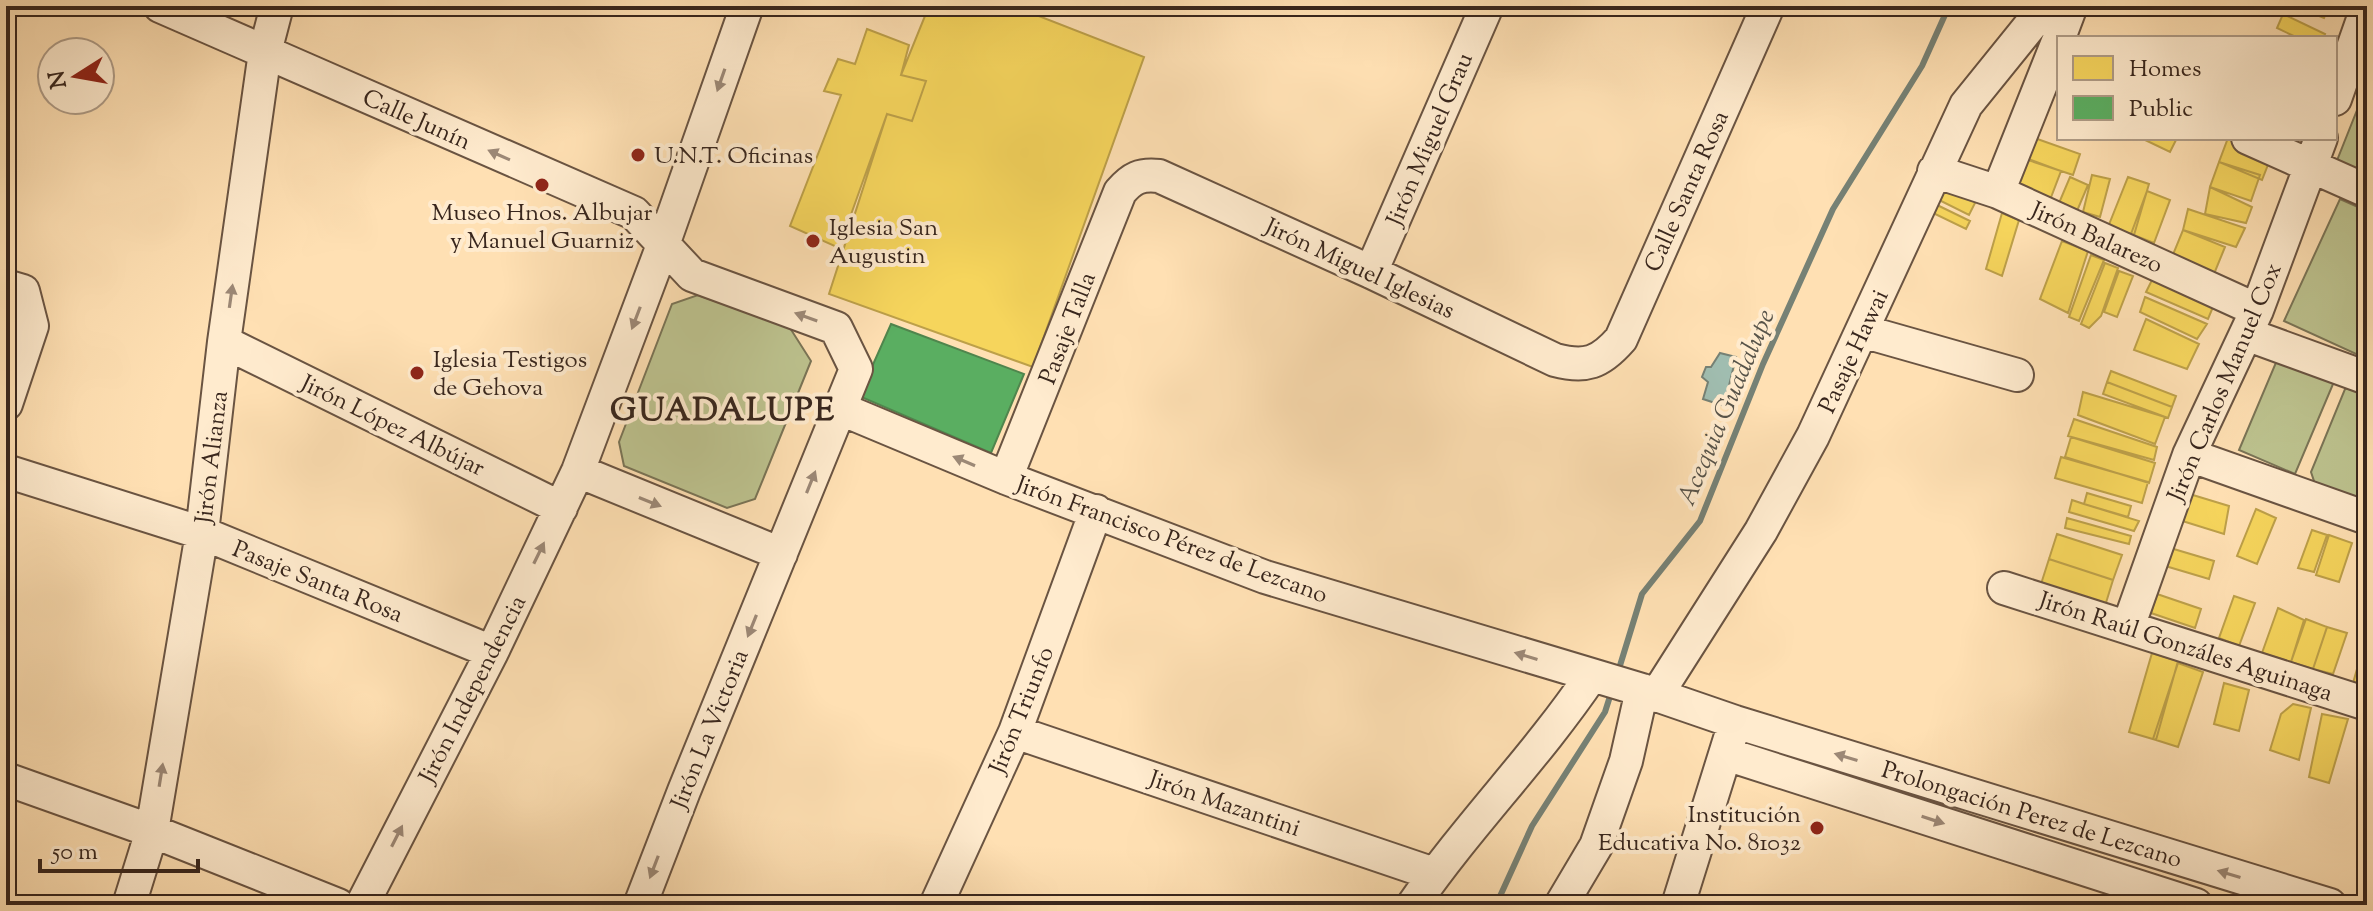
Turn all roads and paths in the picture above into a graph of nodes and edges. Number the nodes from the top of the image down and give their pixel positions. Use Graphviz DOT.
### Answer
graph roads {
  1 [pos="160,6"];
  2 [pos="277,6"];
  3 [pos="747,6"];
  4 [pos="1487,6"];
  5 [pos="1768,6"];
  6 [pos="2046,6"];
  7 [pos="2071,6"];
  8 [pos="2365,24"];
  9 [pos="2061,36"];
  10 [pos="2057,48"];
  11 [pos="265,52"];
  12 [pos="2337,94"];
  13 [pos="2258,140"];
  14 [pos="2316,152"];
  15 [pos="1934,171"];
  16 [pos="1131,180"];
  17 [pos="2367,191"];
  18 [pos="1998,192"];
  19 [pos="663,245"];
  20 [pos="1371,272"];
  21 [pos="6,286"];
  22 [pos="2252,322"];
  23 [pos="1862,331"];
  24 [pos="224,342"];
  25 [pos="1589,363"];
  26 [pos="2017,375"];
  27 [pos="2367,378"];
  28 [pos="6,404"];
  29 [pos="841,409"];
  30 [pos="2189,455"];
  31 [pos="6,471"];
  32 [pos="578,471"];
  33 [pos="1006,478"];
  34 [pos="561,508"];
  35 [pos="1096,511"];
  36 [pos="2367,518"];
  37 [pos="202,533"];
  38 [pos="781,554"];
  39 [pos="2004,588"];
  40 [pos="2128,627"];
  41 [pos="492,652"];
  42 [pos="1622,685"];
  43 [pos="2367,704"];
  44 [pos="1735,722"];
  45 [pos="1015,732"];
  46 [pos="1726,754"];
  47 [pos="6,779"];
  48 [pos="152,831"];
  49 [pos="1434,874"];
  50 [pos="280,894"];
  51 [pos="129,905"];
  52 [pos="338,905"];
  53 [pos="362,905"];
  54 [pos="640,905"];
  55 [pos="936,905"];
  56 [pos="1413,905"];
  57 [pos="1561,905"];
  58 [pos="1678,905"];
  59 [pos="2196,905"];
  60 [pos="2330,905"];
  1 -- 11 [label="street, Calle Junín"];
  2 -- 11 [label="street, Jirón Alianza"];
  3 -- 19 [label="street, Jirón Independencia, one-way"];
  4 -- 20 [label="street, Jirón Miguel Grau"];
  5 -- 25 [label="street, Calle Santa Rosa"];
  6 -- 15 [label="street, Pasaje Hawai"];
  7 -- 9 [label="street"];
  8 -- 12 [label="street"];
  10 -- 18 [label="street"];
  19 -- 11 [label="street, Calle Junín, one-way"];
  24 -- 11 [label="street, Jirón Alianza, one-way"];
  13 -- 14 [label="street"];
  14 -- 17 [label="street"];
  14 -- 22 [label="street, Jirón Carlos Manuel Cox"];
  15 -- 18 [label="street, Jirón Balarezo"];
  15 -- 23 [label="street, Pasaje Hawai"];
  16 -- 20 [label="street, Jirón Miguel Iglesias"];
  16 -- 33 [label="street, Pasaje Talla"];
  18 -- 22 [label="street, Jirón Balarezo"];
  29 -- 19 [label="street, Calle Junín, one-way"];
  19 -- 32 [label="street, Jirón Independencia, one-way"];
  20 -- 25 [label="street, Jirón Miguel Iglesias"];
  21 -- 28 [label="street"];
  22 -- 27 [label="street, Jirón Balarezo"];
  22 -- 30 [label="street, Jirón Carlos Manuel Cox"];
  23 -- 26 [label="street"];
  23 -- 42 [label="street, Pasaje Hawai"];
  24 -- 34 [label="street, Jirón López Albújar"];
  24 -- 37 [label="street, Jirón Alianza"];
  33 -- 29 [label="street, Jirón Francisco Pérez de Lezcano, one-way"];
  38 -- 29 [label="street, Jirón La Victoria, one-way"];
  30 -- 36 [label="street"];
  30 -- 40 [label="street, Jirón Carlos Manuel Cox"];
  31 -- 37 [label="street, Pasaje Santa Rosa"];
  32 -- 34 [label="street, Jirón Independencia"];
  32 -- 38 [label="street, one-way"];
  33 -- 35 [label="street, Jirón Francisco Pérez de Lezcano"];
  41 -- 34 [label="street, Jirón Independencia, one-way"];
  42 -- 35 [label="street, Jirón Francisco Pérez de Lezcano, one-way"];
  35 -- 45 [label="street, Jirón Triunfo"];
  37 -- 41 [label="street, Pasaje Santa Rosa"];
  48 -- 37 [label="street, Jirón Alianza, one-way"];
  38 -- 54 [label="street, Jirón La Victoria, one-way"];
  39 -- 40 [label="street, Jirón Raúl Gonzáles Aguinaga"];
  40 -- 43 [label="street, Jirón Raúl Gonzáles Aguinaga"];
  53 -- 41 [label="street, Jirón Independencia, one-way"];
  42 -- 44 [label="street, Jirón Francisco Pérez de Lezcano"];
  42 -- 49 [label="street, Pasaje Hawai"];
  42 -- 57 [label="street"];
  44 -- 46 [label="street"];
  60 -- 44 [label="street, Prolongación Perez de Lezcano, one-way"];
  45 -- 49 [label="street, Jirón Mazantini"];
  45 -- 55 [label="street, Jirón Triunfo"];
  46 -- 58 [label="street"];
  46 -- 59 [label="street, Prolongación Perez de Lezcano, one-way"];
  47 -- 48 [label="street"];
  48 -- 50 [label="street"];
  48 -- 51 [label="street, Jirón Alianza"];
  49 -- 56 [label="street, Pasaje Hawai"];
  50 -- 52 [label="street"];
}
